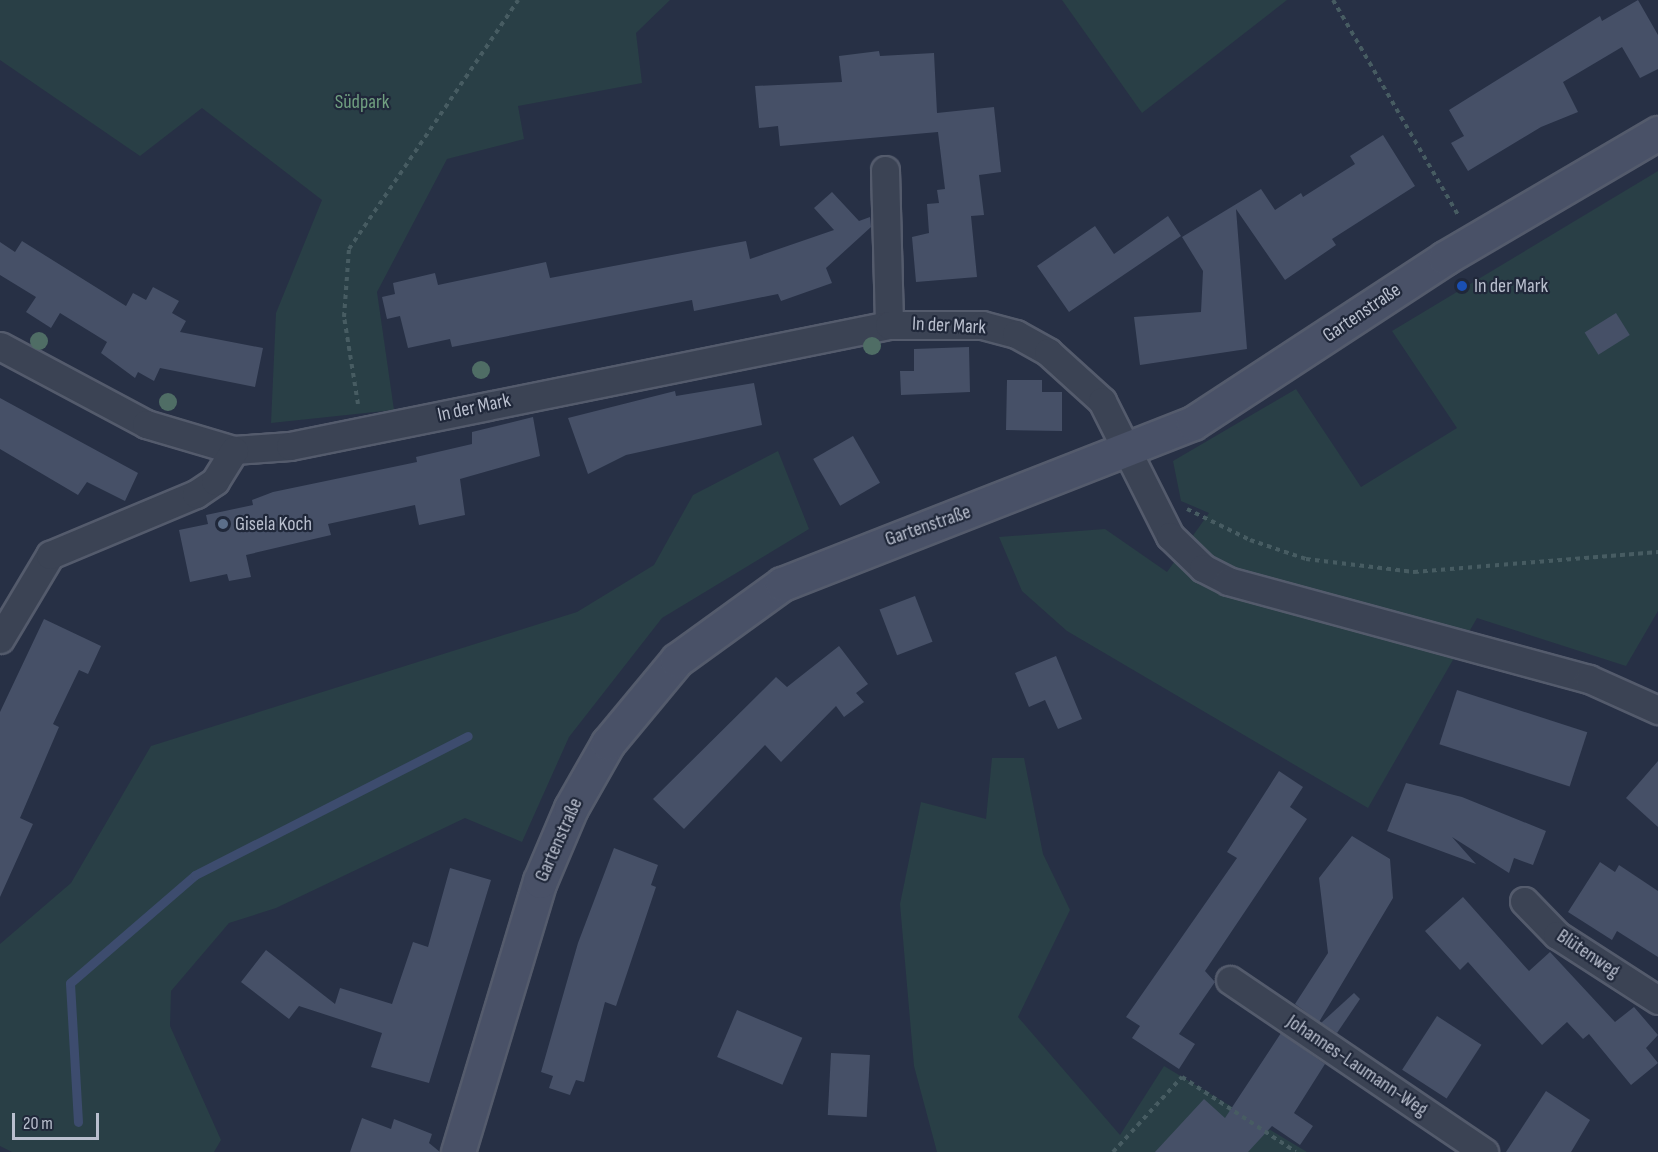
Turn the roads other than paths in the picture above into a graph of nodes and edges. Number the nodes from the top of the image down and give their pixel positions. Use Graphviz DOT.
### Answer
graph roads {
  1 [pos="1658,133"];
  2 [pos="885,170"];
  3 [pos="889,325"];
  4 [pos="0,346"];
  5 [pos="234,450"];
  6 [pos="1129,452"];
  7 [pos="0,639"];
  8 [pos="1658,710"];
  9 [pos="1524,901"];
  10 [pos="1230,980"];
  11 [pos="1658,1000"];
  12 [pos="458,1152"];
  13 [pos="1484,1152"];
  1 -- 6 [label="street, Gartenstraße"];
  2 -- 3 [label="street, In der Mark"];
  3 -- 5 [label="street, In der Mark"];
  3 -- 6 [label="street, In der Mark"];
  4 -- 5 [label="street, In der Mark"];
  5 -- 7 [label="street"];
  6 -- 8 [label="street, In der Mark"];
  6 -- 12 [label="street, Gartenstraße"];
  9 -- 11 [label="street, Blütenweg"];
  10 -- 13 [label="street, Johannes-Laumann-Weg"];
}
